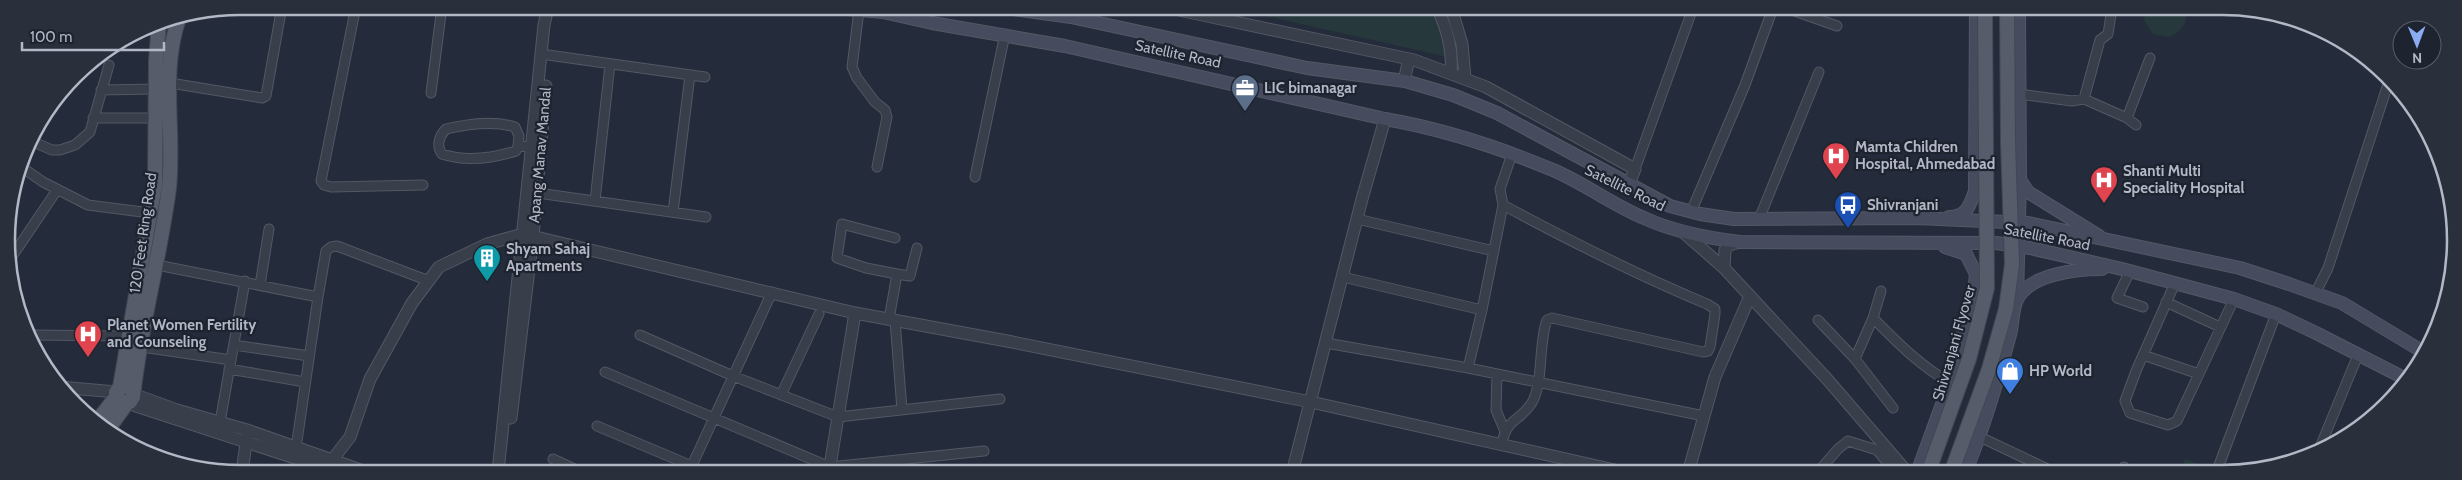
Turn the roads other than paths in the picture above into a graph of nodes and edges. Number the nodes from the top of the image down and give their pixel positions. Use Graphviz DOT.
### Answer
graph roads {
  1 [pos="281,15"];
  2 [pos="354,15"];
  3 [pos="441,15"];
  4 [pos="547,15"];
  5 [pos="549,15"];
  6 [pos="858,15"];
  7 [pos="897,15"];
  8 [pos="1057,15"];
  9 [pos="1203,15"];
  10 [pos="1440,15"];
  11 [pos="1453,15"];
  12 [pos="1690,15"];
  13 [pos="1770,15"];
  14 [pos="1806,15"];
  15 [pos="1976,15"];
  16 [pos="1985,15"];
  17 [pos="2007,15"];
  18 [pos="2019,15"];
  19 [pos="2111,15"];
  20 [pos="178,24"];
  21 [pos="1837,26"];
  22 [pos="158,30"];
  23 [pos="1005,34"];
  24 [pos="548,55"];
  25 [pos="2150,58"];
  26 [pos="1409,59"];
  27 [pos="610,64"];
  28 [pos="109,65"];
  29 [pos="1819,72"];
  30 [pos="1451,73"];
  31 [pos="690,75"];
  32 [pos="704,77"];
  33 [pos="1466,78"];
  34 [pos="1404,81"];
  35 [pos="170,82"];
  36 [pos="2387,87"];
  37 [pos="155,89"];
  38 [pos="101,90"];
  39 [pos="431,93"];
  40 [pos="2019,94"];
  41 [pos="2084,99"];
  42 [pos="93,118"];
  43 [pos="155,118"];
  44 [pos="2127,118"];
  45 [pos="1385,119"];
  46 [pos="2136,125"];
  47 [pos="37,143"];
  48 [pos="518,146"];
  49 [pos="531,147"];
  50 [pos="1512,154"];
  51 [pos="877,167"];
  52 [pos="1635,168"];
  53 [pos="26,170"];
  54 [pos="975,177"];
  55 [pos="2020,180"];
  56 [pos="423,184"];
  57 [pos="1629,184"];
  58 [pos="57,190"];
  59 [pos="1975,191"];
  60 [pos="532,192"];
  61 [pos="595,201"];
  62 [pos="1503,205"];
  63 [pos="673,212"];
  64 [pos="1691,212"];
  65 [pos="150,213"];
  66 [pos="706,216"];
  67 [pos="1917,218"];
  68 [pos="1759,219"];
  69 [pos="1357,220"];
  70 [pos="2020,221"];
  71 [pos="1974,222"];
  72 [pos="269,228"];
  73 [pos="1682,232"];
  74 [pos="528,235"];
  75 [pos="894,238"];
  76 [pos="2107,241"];
  77 [pos="1740,242"];
  78 [pos="1916,243"];
  79 [pos="1974,244"];
  80 [pos="2019,247"];
  81 [pos="917,248"];
  82 [pos="15,252"];
  83 [pos="1494,252"];
  84 [pos="157,265"];
  85 [pos="1724,268"];
  86 [pos="2126,270"];
  87 [pos="897,274"];
  88 [pos="1976,274"];
  89 [pos="1343,277"];
  90 [pos="245,281"];
  91 [pos="429,281"];
  92 [pos="2175,283"];
  93 [pos="260,285"];
  94 [pos="1881,291"];
  95 [pos="772,292"];
  96 [pos="2315,294"];
  97 [pos="1750,296"];
  98 [pos="318,297"];
  99 [pos="2017,298"];
  100 [pos="2234,299"];
  101 [pos="2166,302"];
  102 [pos="2143,307"];
  103 [pos="1482,310"];
  104 [pos="855,313"];
  105 [pos="819,314"];
  106 [pos="2276,314"];
  107 [pos="1873,318"];
  108 [pos="892,320"];
  109 [pos="1818,320"];
  110 [pos="2220,327"];
  111 [pos="36,335"];
  112 [pos="640,335"];
  113 [pos="129,336"];
  114 [pos="1326,343"];
  115 [pos="234,345"];
  116 [pos="142,347"];
  117 [pos="2419,348"];
  118 [pos="2144,355"];
  119 [pos="2358,355"];
  120 [pos="309,356"];
  121 [pos="1854,359"];
  122 [pos="230,364"];
  123 [pos="1468,368"];
  124 [pos="605,372"];
  125 [pos="1496,374"];
  126 [pos="2199,374"];
  127 [pos="734,376"];
  128 [pos="2401,377"];
  129 [pos="306,382"];
  130 [pos="1538,382"];
  131 [pos="1950,382"];
  132 [pos="71,388"];
  133 [pos="781,394"];
  134 [pos="125,395"];
  135 [pos="1000,399"];
  136 [pos="1311,402"];
  137 [pos="1893,408"];
  138 [pos="902,410"];
  139 [pos="1704,416"];
  140 [pos="101,417"];
  141 [pos="838,417"];
  142 [pos="714,419"];
  143 [pos="220,422"];
  144 [pos="111,424"];
  145 [pos="597,426"];
  146 [pos="1504,429"];
  147 [pos="247,430"];
  148 [pos="1980,437"];
  149 [pos="246,442"];
  150 [pos="2322,442"];
  151 [pos="1502,443"];
  152 [pos="296,448"];
  153 [pos="984,451"];
  154 [pos="553,460"];
  155 [pos="243,465"];
  156 [pos="321,465"];
  157 [pos="326,465"];
  158 [pos="333,465"];
  159 [pos="499,465"];
  160 [pos="505,465"];
  161 [pos="565,465"];
  162 [pos="682,465"];
  163 [pos="693,465"];
  164 [pos="820,465"];
  165 [pos="830,465"];
  166 [pos="863,465"];
  167 [pos="1294,465"];
  168 [pos="1594,465"];
  169 [pos="1690,465"];
  170 [pos="1825,465"];
  171 [pos="1889,465"];
  172 [pos="1901,465"];
  173 [pos="1920,465"];
  174 [pos="1931,465"];
  175 [pos="1954,465"];
  176 [pos="1968,465"];
  177 [pos="2039,465"];
  178 [pos="2219,465"];
  1 -- 35 [label="street"];
  2 -- 56 [label="street"];
  3 -- 39 [label="street"];
  4 -- 49 [label="street"];
  5 -- 24 [label="street, Apang Manav Mandal"];
  6 -- 51 [label="street"];
  7 -- 23 [label="main road, Satellite Road"];
  8 -- 34 [label="main road, Satellite Road"];
  9 -- 26 [label="street"];
  10 -- 30 [label="street"];
  11 -- 33 [label="street"];
  12 -- 52 [label="street"];
  13 -- 64 [label="street"];
  14 -- 21 [label="street"];
  15 -- 59 [label="main road"];
  16 -- 174 [label="main road, Shivranjani Flyover, bridge"];
  17 -- 175 [label="main road, bridge"];
  18 -- 40 [label="main road"];
  19 -- 41 [label="street"];
  20 -- 35 [label="main road, 120 Feet Ring Road"];
  22 -- 37 [label="main road, 120 Feet Ring Road"];
  23 -- 45 [label="main road, Satellite Road"];
  23 -- 54 [label="street"];
  24 -- 27 [label="street"];
  24 -- 60 [label="street, Apang Manav Mandal"];
  25 -- 44 [label="street"];
  26 -- 30 [label="street"];
  26 -- 34 [label="street"];
  27 -- 31 [label="street"];
  27 -- 61 [label="street"];
  28 -- 38 [label="street"];
  29 -- 68 [label="street"];
  30 -- 33 [label="street"];
  31 -- 32 [label="street"];
  31 -- 63 [label="street"];
  33 -- 52 [label="street"];
  34 -- 57 [label="main road, Satellite Road"];
  35 -- 84 [label="main road, 120 Feet Ring Road"];
  36 -- 96 [label="street"];
  37 -- 38 [label="street"];
  37 -- 43 [label="main road, 120 Feet Ring Road"];
  38 -- 42 [label="street"];
  40 -- 41 [label="street"];
  40 -- 55 [label="main road"];
  41 -- 44 [label="street"];
  42 -- 43 [label="street"];
  42 -- 47 [label="street"];
  43 -- 65 [label="main road, 120 Feet Ring Road"];
  44 -- 46 [label="street"];
  45 -- 50 [label="main road, Satellite Road"];
  45 -- 69 [label="street"];
  48 -- 48 [label="street"];
  48 -- 49 [label="street"];
  49 -- 60 [label="street"];
  50 -- 62 [label="street"];
  50 -- 73 [label="main road, Satellite Road"];
  52 -- 57 [label="street"];
  53 -- 58 [label="street"];
  55 -- 70 [label="main road"];
  55 -- 76 [label="main road"];
  57 -- 64 [label="main road, Satellite Road"];
  58 -- 65 [label="street"];
  58 -- 82 [label="street"];
  59 -- 67 [label="main road"];
  59 -- 71 [label="main road"];
  60 -- 61 [label="street"];
  60 -- 74 [label="street, Apang Manav Mandal"];
  61 -- 63 [label="street"];
  62 -- 83 [label="street"];
  62 -- 130 [label="street"];
  63 -- 66 [label="street"];
  64 -- 68 [label="main road, Satellite Road"];
  65 -- 113 [label="main road, 120 Feet Ring Road"];
  67 -- 68 [label="main road, Satellite Road"];
  67 -- 71 [label="main road, Satellite Road"];
  69 -- 83 [label="street"];
  69 -- 89 [label="street"];
  70 -- 71 [label="main road, Satellite Road"];
  70 -- 76 [label="main road, Satellite Road"];
  70 -- 80 [label="main road"];
  71 -- 79 [label="main road"];
  72 -- 93 [label="street"];
  73 -- 77 [label="main road, Satellite Road"];
  73 -- 85 [label="street"];
  74 -- 91 [label="street"];
  74 -- 95 [label="street"];
  74 -- 159 [label="street"];
  74 -- 160 [label="street, Apang Manav Mandal"];
  75 -- 87 [label="street"];
  76 -- 96 [label="main road, Satellite Road"];
  77 -- 78 [label="main road, Satellite Road"];
  77 -- 85 [label="street"];
  78 -- 79 [label="main road, Satellite Road"];
  78 -- 88 [label="main road"];
  79 -- 80 [label="main road, Satellite Road"];
  79 -- 88 [label="main road"];
  80 -- 86 [label="main road, Satellite Road"];
  80 -- 99 [label="main road"];
  81 -- 87 [label="street"];
  83 -- 103 [label="street"];
  84 -- 90 [label="street"];
  84 -- 116 [label="main road, 120 Feet Ring Road"];
  85 -- 97 [label="street"];
  86 -- 92 [label="main road, Satellite Road"];
  86 -- 99 [label="main road"];
  86 -- 102 [label="street"];
  87 -- 108 [label="street"];
  88 -- 131 [label="main road"];
  89 -- 103 [label="street"];
  89 -- 114 [label="street"];
  90 -- 93 [label="street"];
  90 -- 115 [label="street"];
  91 -- 98 [label="street"];
  91 -- 158 [label="street"];
  92 -- 100 [label="main road, Satellite Road"];
  92 -- 101 [label="street"];
  93 -- 98 [label="street"];
  94 -- 107 [label="street"];
  95 -- 104 [label="street"];
  95 -- 127 [label="street"];
  96 -- 117 [label="main road, Satellite Road"];
  97 -- 139 [label="street"];
  97 -- 172 [label="street"];
  98 -- 120 [label="street"];
  99 -- 148 [label="main road"];
  100 -- 106 [label="main road, Satellite Road"];
  100 -- 110 [label="street"];
  101 -- 110 [label="street"];
  101 -- 118 [label="street"];
  103 -- 123 [label="street"];
  104 -- 108 [label="street"];
  104 -- 141 [label="street"];
  105 -- 133 [label="street"];
  106 -- 119 [label="main road, Satellite Road"];
  106 -- 178 [label="street"];
  107 -- 121 [label="street"];
  107 -- 131 [label="street"];
  108 -- 136 [label="street"];
  108 -- 138 [label="street"];
  109 -- 121 [label="street"];
  110 -- 126 [label="street"];
  111 -- 113 [label="street"];
  112 -- 127 [label="street"];
  113 -- 134 [label="main road, 120 Feet Ring Road"];
  114 -- 123 [label="street"];
  114 -- 136 [label="street"];
  115 -- 120 [label="street"];
  115 -- 122 [label="street"];
  116 -- 122 [label="street"];
  116 -- 134 [label="main road, 120 Feet Ring Road"];
  118 -- 126 [label="street"];
  118 -- 126 [label="street"];
  119 -- 128 [label="main road, Satellite Road"];
  119 -- 150 [label="street"];
  120 -- 129 [label="street"];
  121 -- 137 [label="street"];
  122 -- 129 [label="street"];
  122 -- 143 [label="street"];
  123 -- 125 [label="street"];
  124 -- 142 [label="street"];
  125 -- 130 [label="street"];
  125 -- 146 [label="street"];
  127 -- 133 [label="street"];
  127 -- 142 [label="street"];
  129 -- 152 [label="street"];
  130 -- 139 [label="street"];
  130 -- 146 [label="street"];
  131 -- 173 [label="main road"];
  132 -- 134 [label="street"];
  133 -- 141 [label="street"];
  134 -- 140 [label="main road, 120 Feet Ring Road"];
  134 -- 143 [label="street"];
  134 -- 144 [label="main road, 120 Feet Ring Road"];
  134 -- 149 [label="street"];
  135 -- 138 [label="street"];
  136 -- 151 [label="street"];
  136 -- 167 [label="street"];
  138 -- 141 [label="street"];
  139 -- 169 [label="street"];
  141 -- 165 [label="street"];
  142 -- 163 [label="street"];
  142 -- 164 [label="street"];
  143 -- 147 [label="street"];
  145 -- 162 [label="street"];
  146 -- 151 [label="street"];
  147 -- 149 [label="street"];
  147 -- 152 [label="street"];
  148 -- 176 [label="main road"];
  148 -- 177 [label="street"];
  149 -- 155 [label="street"];
  149 -- 156 [label="street"];
  151 -- 168 [label="street"];
  152 -- 157 [label="street"];
  153 -- 166 [label="street"];
  154 -- 161 [label="street"];
  170 -- 171 [label="street"];
}
